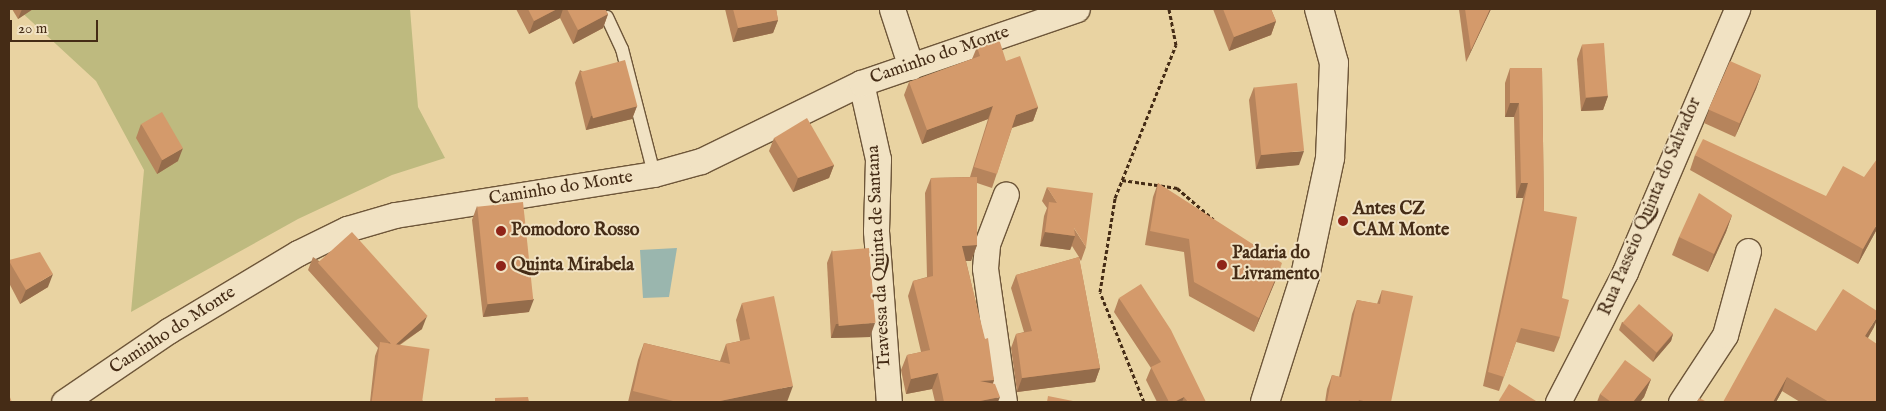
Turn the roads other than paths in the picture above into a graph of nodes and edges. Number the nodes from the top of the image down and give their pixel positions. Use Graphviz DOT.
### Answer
graph roads {
  1 [pos="892,9"];
  2 [pos="1077,9"];
  3 [pos="1319,9"];
  4 [pos="1737,9"];
  5 [pos="607,17"];
  6 [pos="911,67"];
  7 [pos="861,83"];
  8 [pos="654,174"];
  9 [pos="1006,194"];
  10 [pos="1748,251"];
  11 [pos="64,402"];
  12 [pos="889,402"];
  13 [pos="1004,402"];
  14 [pos="1265,402"];
  15 [pos="1558,402"];
  16 [pos="1681,402"];
  1 -- 6 [label="street"];
  2 -- 6 [label="street, Caminho do Monte"];
  3 -- 14 [label="street"];
  4 -- 15 [label="street, Rua Passeio Quinta do Salvador"];
  5 -- 8 [label="lane"];
  6 -- 7 [label="street, Caminho do Monte"];
  7 -- 8 [label="street, Caminho do Monte"];
  7 -- 12 [label="street, Travessa da Quinta de Santana"];
  8 -- 11 [label="street, Caminho do Monte"];
  9 -- 13 [label="street"];
  10 -- 16 [label="street"];
}
